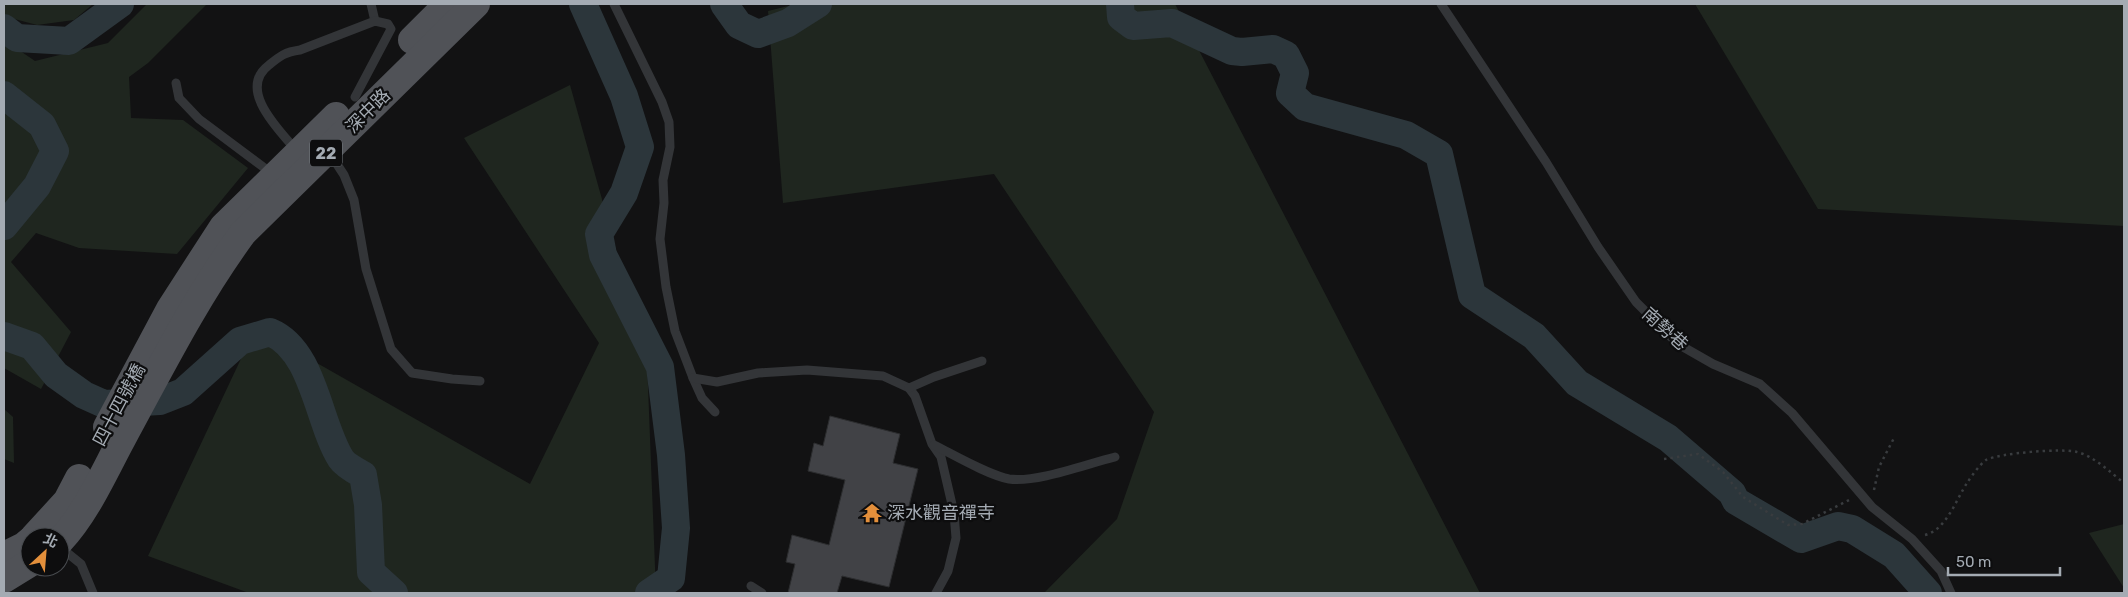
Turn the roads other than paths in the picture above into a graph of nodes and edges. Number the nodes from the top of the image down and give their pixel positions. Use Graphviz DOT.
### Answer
graph roads {
  1 [pos="371,4"];
  2 [pos="448,4"];
  3 [pos="476,4"];
  4 [pos="614,4"];
  5 [pos="1440,4"];
  6 [pos="376,21"];
  7 [pos="176,83"];
  8 [pos="356,96"];
  9 [pos="314,147"];
  10 [pos="274,175"];
  11 [pos="180,311"];
  12 [pos="982,362"];
  13 [pos="693,378"];
  14 [pos="480,381"];
  15 [pos="909,388"];
  16 [pos="714,412"];
  17 [pos="932,444"];
  18 [pos="1115,457"];
  19 [pos="56,527"];
  20 [pos="20,548"];
  21 [pos="4,556"];
  22 [pos="70,556"];
  23 [pos="20,569"];
  24 [pos="4,579"];
  25 [pos="751,586"];
  26 [pos="94,593"];
  27 [pos="762,593"];
  28 [pos="936,593"];
  29 [pos="1951,593"];
  1 -- 6 [label="lane"];
  2 -- 8 [label="main road, 深中路 / 22"];
  3 -- 9 [label="main road, 深中路 / 22"];
  4 -- 13 [label="lane"];
  5 -- 29 [label="lane, 南勢巷"];
  6 -- 8 [label="lane"];
  6 -- 9 [label="lane"];
  7 -- 10 [label="lane"];
  8 -- 9 [label="main road, 深中路 / 22"];
  9 -- 10 [label="main road, 深中路 / 22"];
  9 -- 11 [label="main road, 深中路 / 22"];
  9 -- 14 [label="lane"];
  10 -- 11 [label="main road, 深中路 / 22"];
  11 -- 19 [label="main road, 四十四號橋 / 22"];
  12 -- 15 [label="lane"];
  13 -- 15 [label="lane"];
  13 -- 16 [label="lane"];
  15 -- 17 [label="lane"];
  17 -- 18 [label="lane"];
  17 -- 28 [label="lane"];
  20 -- 21 [label="main road, 22"];
  22 -- 26 [label="lane"];
  23 -- 24 [label="main road"];
  25 -- 27 [label="lane"];
}
